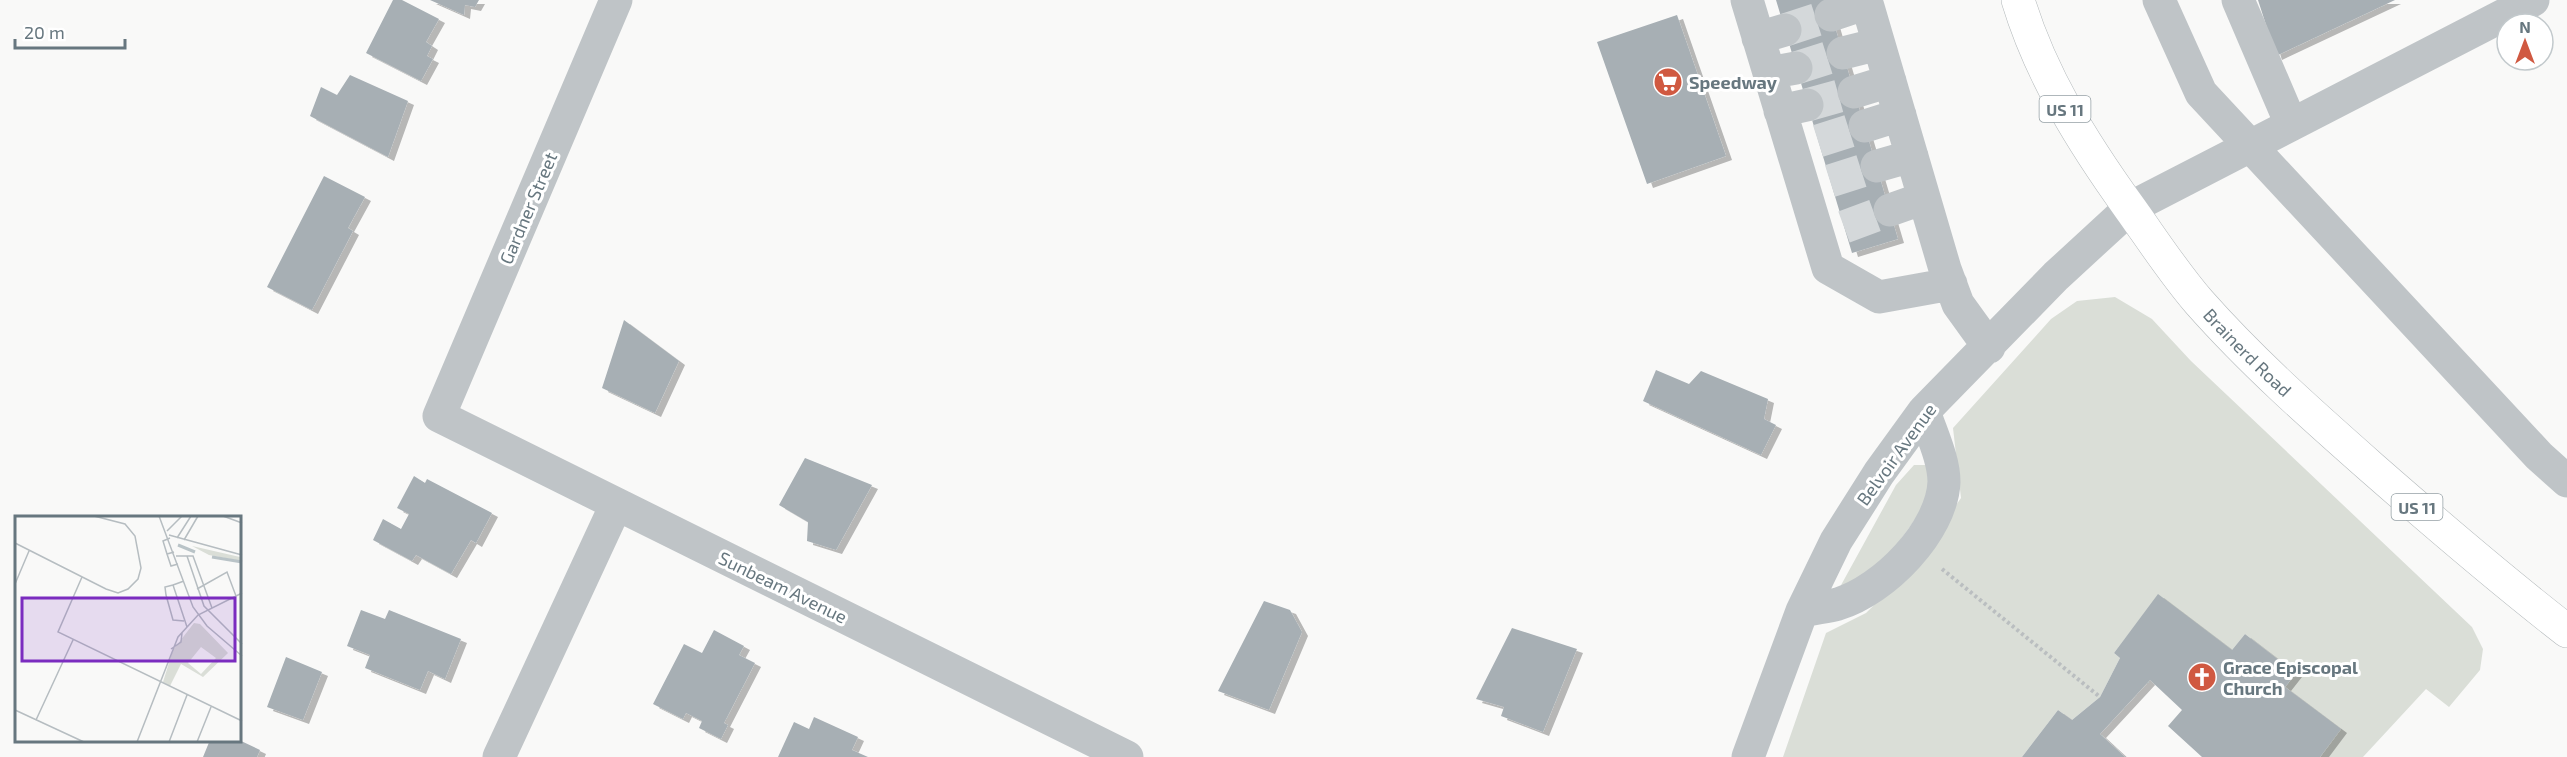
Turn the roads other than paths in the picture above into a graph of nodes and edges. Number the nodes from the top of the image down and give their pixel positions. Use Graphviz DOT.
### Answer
graph roads {
  1 [pos="616,0"];
  2 [pos="1747,0"];
  3 [pos="2018,0"];
  4 [pos="2159,0"];
  5 [pos="2238,0"];
  6 [pos="2533,0"];
  7 [pos="1867,2"];
  8 [pos="1831,15"];
  9 [pos="1879,44"];
  10 [pos="1843,53"];
  11 [pos="1890,81"];
  12 [pos="1854,92"];
  13 [pos="1900,115"];
  14 [pos="2291,124"];
  15 [pos="1865,126"];
  16 [pos="2251,146"];
  17 [pos="1912,156"];
  18 [pos="1876,166"];
  19 [pos="1924,198"];
  20 [pos="2130,208"];
  21 [pos="1890,210"];
  22 [pos="1951,284"];
  23 [pos="1989,347"];
  24 [pos="1924,411"];
  25 [pos="439,416"];
  26 [pos="2567,481"];
  27 [pos="616,505"];
  28 [pos="1802,611"];
  29 [pos="2567,631"];
  30 [pos="499,757"];
  31 [pos="1127,757"];
  32 [pos="1748,757"];
  1 -- 25 [label="street, Gardner Street"];
  2 -- 22 [label="street"];
  3 -- 20 [label="main road, Brainerd Road / US 11"];
  4 -- 16 [label="street"];
  5 -- 14 [label="street"];
  6 -- 14 [label="street, Belvoir Avenue"];
  7 -- 8 [label="street"];
  7 -- 9 [label="street"];
  9 -- 10 [label="street"];
  9 -- 11 [label="street"];
  11 -- 12 [label="street"];
  11 -- 13 [label="street"];
  13 -- 15 [label="street"];
  13 -- 17 [label="street"];
  14 -- 16 [label="street, Belvoir Avenue"];
  16 -- 20 [label="street, Belvoir Avenue"];
  16 -- 26 [label="street"];
  17 -- 18 [label="street"];
  17 -- 19 [label="street"];
  19 -- 21 [label="street"];
  19 -- 22 [label="street"];
  20 -- 23 [label="street, Belvoir Avenue"];
  20 -- 29 [label="main road, Brainerd Road / US 11"];
  22 -- 23 [label="street"];
  23 -- 24 [label="street, Belvoir Avenue"];
  24 -- 28 [label="street, Belvoir Avenue"];
  24 -- 28 [label="street"];
  25 -- 27 [label="street, Sunbeam Avenue"];
  27 -- 30 [label="street"];
  27 -- 31 [label="street, Sunbeam Avenue"];
  28 -- 32 [label="street, Belvoir Avenue"];
}
